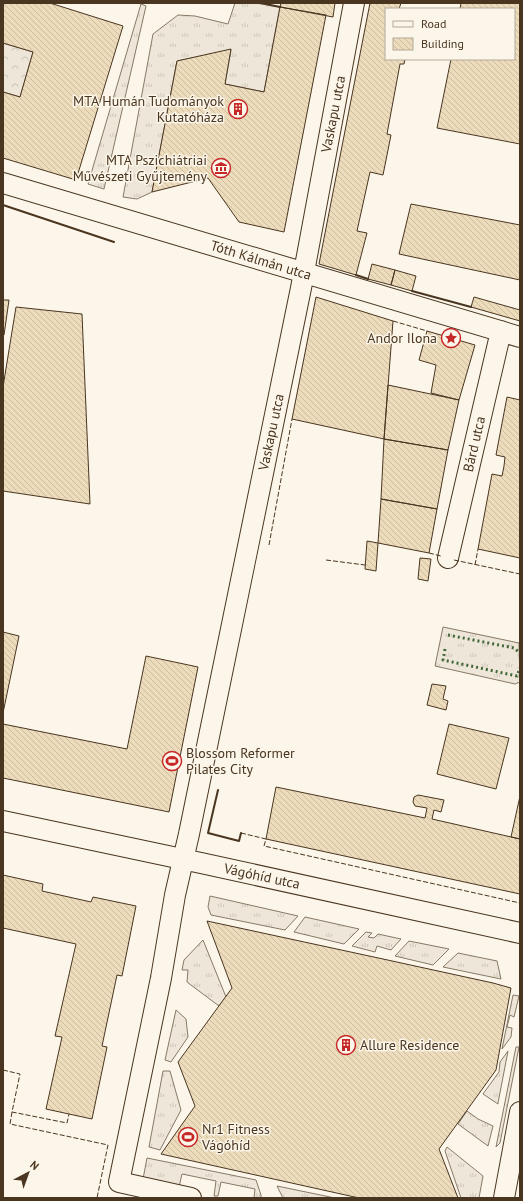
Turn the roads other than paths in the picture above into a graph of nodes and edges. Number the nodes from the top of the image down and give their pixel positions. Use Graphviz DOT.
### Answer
graph roads {
  1 [pos="354,3"];
  2 [pos="3,183"];
  3 [pos="304,273"];
  4 [pos="501,331"];
  5 [pos="520,337"];
  6 [pos="448,558"];
  7 [pos="3,821"];
  8 [pos="183,860"];
  9 [pos="520,933"];
  10 [pos="520,1112"];
  11 [pos="191,1198"];
  12 [pos="504,1198"];
  1 -- 3 [label="street, Vaskapu utca"];
  2 -- 3 [label="street, Tóth Kálmán utca"];
  3 -- 4 [label="street, Tóth Kálmán utca"];
  3 -- 8 [label="street, Vaskapu utca"];
  4 -- 5 [label="street, Tóth Kálmán utca"];
  4 -- 6 [label="street, Bárd utca"];
  7 -- 8 [label="street, Vágóhíd utca"];
  8 -- 9 [label="street, Vágóhíd utca"];
  8 -- 11 [label="street, Vaskapu utca"];
  10 -- 12 [label="street"];
}
